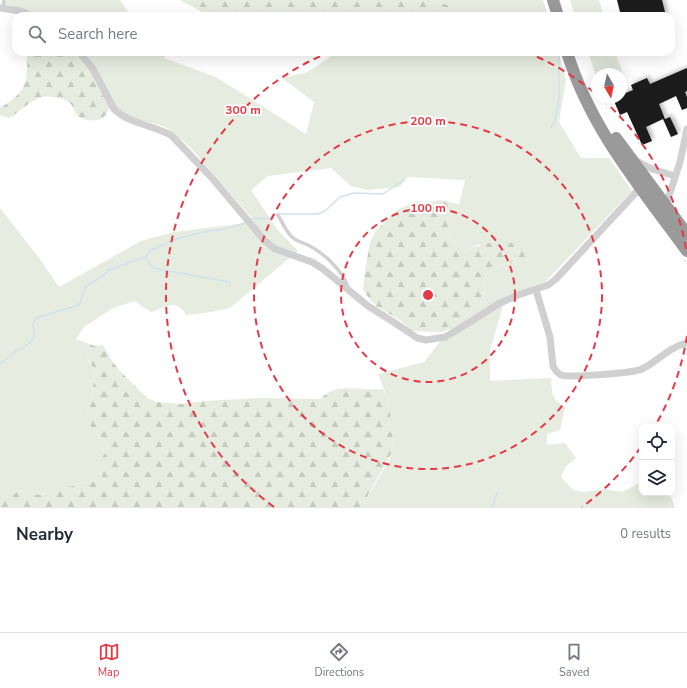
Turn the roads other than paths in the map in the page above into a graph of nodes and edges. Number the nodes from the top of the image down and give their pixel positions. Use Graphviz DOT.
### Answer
graph roads {
  1 [pos="4,0"];
  2 [pos="553,0"];
  3 [pos="562,0"];
  4 [pos="1,8"];
  5 [pos="22,12"];
  6 [pos="557,12"];
  7 [pos="565,12"];
  8 [pos="83,56"];
  9 [pos="569,56"];
  10 [pos="577,56"];
  11 [pos="687,129"];
  12 [pos="630,158"];
  13 [pos="675,176"];
  14 [pos="641,187"];
  15 [pos="666,205"];
  16 [pos="278,215"];
  17 [pos="687,234"];
  18 [pos="687,251"];
  19 [pos="349,290"];
  20 [pos="536,290"];
  21 [pos="687,343"];
  1 -- 4 [label="lane"];
  2 -- 6 [label="highway"];
  3 -- 7 [label="highway"];
  4 -- 5 [label="street"];
  8 -- 19 [label="street"];
  9 -- 14 [label="highway"];
  10 -- 12 [label="highway"];
  11 -- 13 [label="street"];
  12 -- 13 [label="street"];
  12 -- 15 [label="highway"];
  13 -- 15 [label="street"];
  14 -- 18 [label="highway"];
  14 -- 20 [label="street"];
  15 -- 17 [label="highway"];
  16 -- 19 [label="lane"];
  19 -- 20 [label="street"];
  20 -- 21 [label="street"];
}
